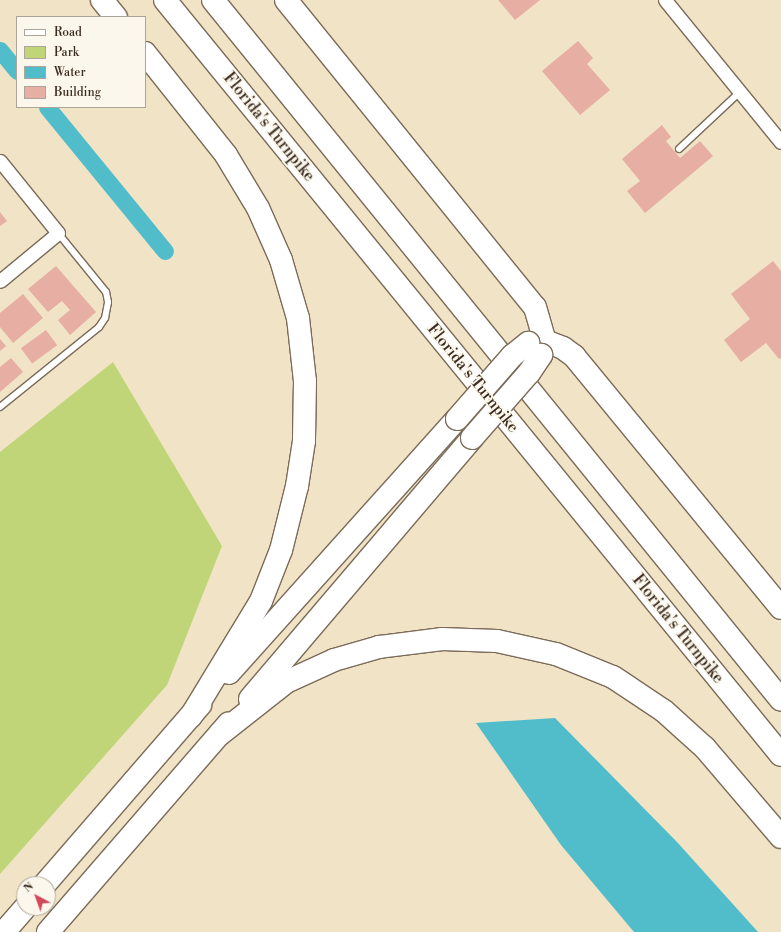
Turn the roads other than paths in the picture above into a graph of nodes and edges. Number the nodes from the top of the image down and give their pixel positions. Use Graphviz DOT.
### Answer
graph roads {
  1 [pos="102,0"];
  2 [pos="165,0"];
  3 [pos="213,0"];
  4 [pos="286,0"];
  5 [pos="665,0"];
  6 [pos="115,16"];
  7 [pos="146,54"];
  8 [pos="740,92"];
  9 [pos="781,142"];
  10 [pos="679,149"];
  11 [pos="0,161"];
  12 [pos="58,233"];
  13 [pos="0,281"];
  14 [pos="538,346"];
  15 [pos="0,407"];
  16 [pos="781,608"];
  17 [pos="781,700"];
  18 [pos="191,716"];
  19 [pos="220,734"];
  20 [pos="781,755"];
  21 [pos="781,837"];
  22 [pos="52,876"];
  23 [pos="18,916"];
  24 [pos="4,932"];
  25 [pos="48,932"];
  1 -- 6 [label="highway"];
  2 -- 20 [label="highway, Florida's Turnpike"];
  3 -- 17 [label="highway"];
  4 -- 14 [label="highway"];
  5 -- 8 [label="street"];
  7 -- 18 [label="highway"];
  8 -- 9 [label="street"];
  8 -- 10 [label="lane"];
  11 -- 12 [label="street"];
  12 -- 13 [label="street"];
  12 -- 15 [label="lane"];
  14 -- 16 [label="highway"];
  14 -- 18 [label="highway, bridge"];
  14 -- 19 [label="highway, bridge"];
  18 -- 22 [label="highway"];
  19 -- 21 [label="highway"];
  19 -- 25 [label="highway"];
  23 -- 24 [label="highway"];
}
